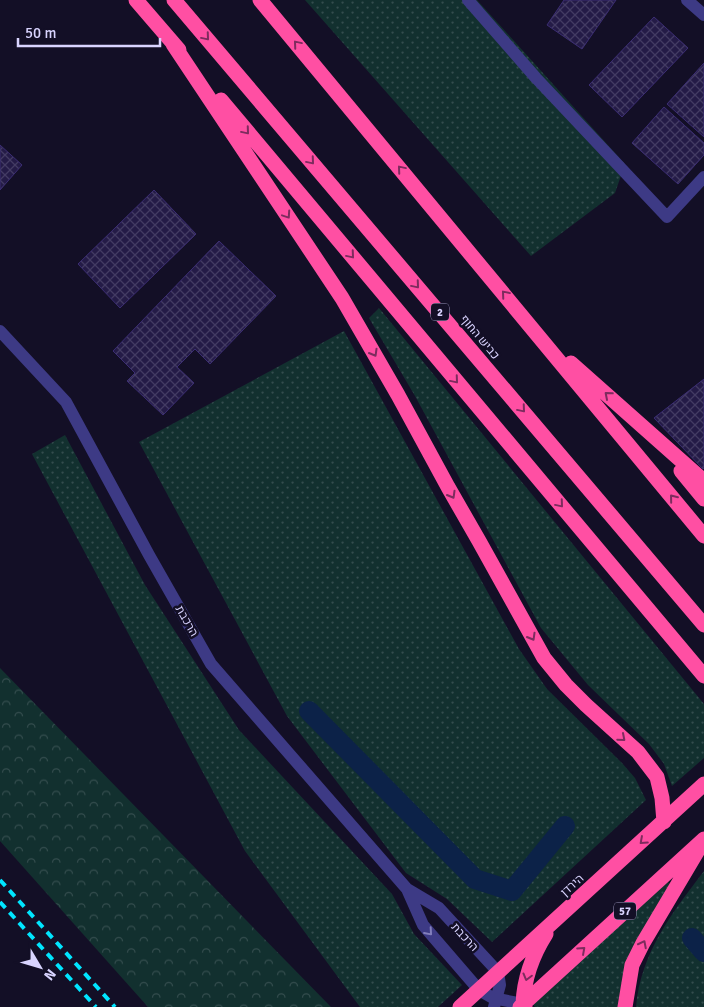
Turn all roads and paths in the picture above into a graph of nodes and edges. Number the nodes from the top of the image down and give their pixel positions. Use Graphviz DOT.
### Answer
graph roads {
  1 [pos="136,0"];
  2 [pos="174,0"];
  3 [pos="260,0"];
  4 [pos="468,0"];
  5 [pos="687,0"];
  6 [pos="704,15"];
  7 [pos="173,44"];
  8 [pos="704,178"];
  9 [pos="0,331"];
  10 [pos="536,332"];
  11 [pos="644,427"];
  12 [pos="704,481"];
  13 [pos="704,499"];
  14 [pos="704,536"];
  15 [pos="704,626"];
  16 [pos="704,676"];
  17 [pos="704,784"];
  18 [pos="664,822"];
  19 [pos="704,840"];
  20 [pos="407,889"];
  21 [pos="555,921"];
  22 [pos="498,972"];
  23 [pos="479,990"];
  24 [pos="495,1003"];
  25 [pos="523,1006"];
  26 [pos="460,1007"];
  27 [pos="625,1007"];
  1 -- 7 [label="highway"];
  2 -- 15 [label="highway, כביש החוף / 2, one-way"];
  10 -- 3 [label="highway, one-way"];
  4 -- 8 [label="street"];
  5 -- 6 [label="street"];
  7 -- 16 [label="highway, one-way"];
  7 -- 18 [label="highway, one-way"];
  9 -- 20 [label="street, הרכבת"];
  11 -- 10 [label="highway, one-way"];
  14 -- 10 [label="highway, one-way"];
  11 -- 12 [label="highway"];
  11 -- 13 [label="highway"];
  17 -- 18 [label="highway, הירדן"];
  18 -- 21 [label="highway, הירדן, one-way"];
  25 -- 19 [label="highway, 57, one-way"];
  27 -- 19 [label="highway, one-way"];
  20 -- 22 [label="street, הרכבת"];
  20 -- 23 [label="street, הרכבת, one-way"];
  21 -- 22 [label="highway, הירדן"];
  21 -- 25 [label="highway, one-way"];
  22 -- 23 [label="highway, הירדן"];
  22 -- 24 [label="street"];
  23 -- 24 [label="street, הרכבת"];
  23 -- 26 [label="highway, הירדן"];
  24 -- 25 [label="street, הרכבת"];
}
